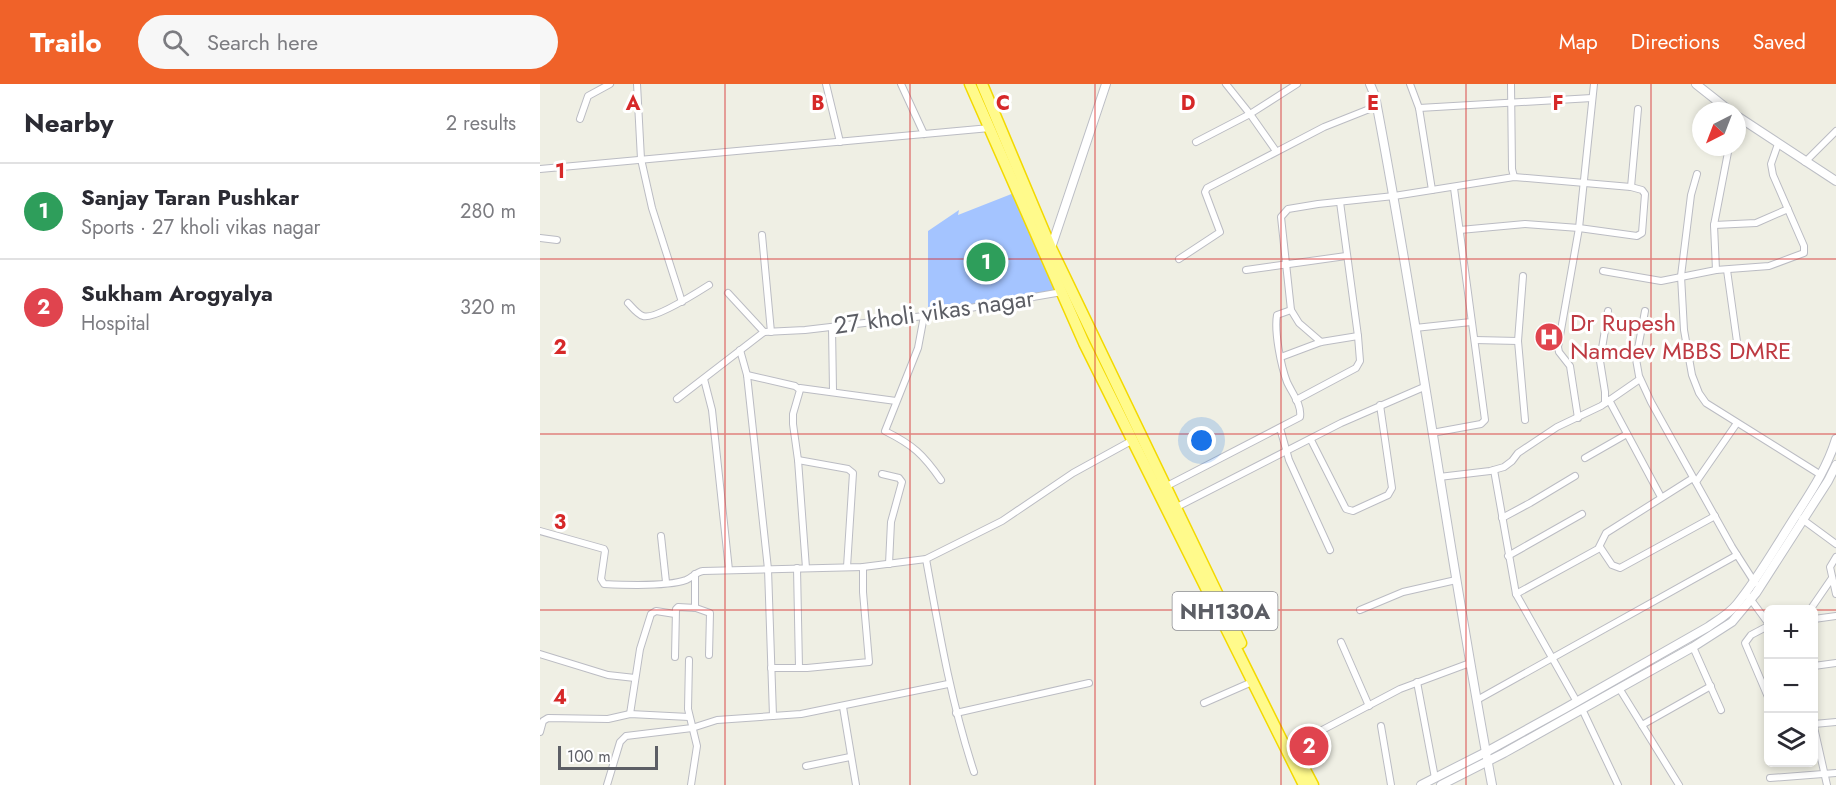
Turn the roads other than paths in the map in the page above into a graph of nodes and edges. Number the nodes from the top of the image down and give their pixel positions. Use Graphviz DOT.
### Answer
graph roads {
  1 [pos="610,84"];
  2 [pos="637,84"];
  3 [pos="826,84"];
  4 [pos="901,84"];
  5 [pos="970,84"];
  6 [pos="982,84"];
  7 [pos="1106,84"];
  8 [pos="1226,84"];
  9 [pos="1297,84"];
  10 [pos="1370,84"];
  11 [pos="1410,84"];
  12 [pos="1511,84"];
  13 [pos="1594,84"];
  14 [pos="1696,84"];
  15 [pos="1592,98"];
  16 [pos="1511,102"];
  17 [pos="1719,102"];
  18 [pos="1377,106"];
  19 [pos="1419,108"];
  20 [pos="1638,109"];
  21 [pos="1250,114"];
  22 [pos="580,119"];
  23 [pos="1746,122"];
  24 [pos="990,128"];
  25 [pos="1836,132"];
  26 [pos="924,134"];
  27 [pos="840,142"];
  28 [pos="1196,142"];
  29 [pos="1778,144"];
  30 [pos="1276,152"];
  31 [pos="1727,156"];
  32 [pos="641,159"];
  33 [pos="1805,162"];
  34 [pos="540,169"];
  35 [pos="1697,174"];
  36 [pos="1515,177"];
  37 [pos="1836,181"];
  38 [pos="1585,184"];
  39 [pos="1454,188"];
  40 [pos="1631,188"];
  41 [pos="1432,190"];
  42 [pos="1394,196"];
  43 [pos="1340,202"];
  44 [pos="1788,210"];
  45 [pos="1714,225"];
  46 [pos="1579,228"];
  47 [pos="1460,230"];
  48 [pos="762,236"];
  49 [pos="540,238"];
  50 [pos="557,240"];
  51 [pos="1051,248"];
  52 [pos="1346,256"];
  53 [pos="1179,259"];
  54 [pos="1287,264"];
  55 [pos="1246,270"];
  56 [pos="1716,270"];
  57 [pos="1727,270"];
  58 [pos="1603,271"];
  59 [pos="1523,276"];
  60 [pos="1681,276"];
  61 [pos="709,285"];
  62 [pos="1062,292"];
  63 [pos="728,293"];
  64 [pos="682,302"];
  65 [pos="628,303"];
  66 [pos="1291,310"];
  67 [pos="1645,310"];
  68 [pos="1608,311"];
  69 [pos="924,316"];
  70 [pos="1471,322"];
  71 [pos="832,327"];
  72 [pos="1415,328"];
  73 [pos="767,332"];
  74 [pos="1358,336"];
  75 [pos="1475,340"];
  76 [pos="1518,340"];
  77 [pos="1321,342"];
  78 [pos="740,350"];
  79 [pos="1739,356"];
  80 [pos="1281,357"];
  81 [pos="747,375"];
  82 [pos="704,379"];
  83 [pos="1640,379"];
  84 [pos="1424,387"];
  85 [pos="800,388"];
  86 [pos="833,391"];
  87 [pos="677,399"];
  88 [pos="1296,400"];
  89 [pos="896,401"];
  90 [pos="1607,402"];
  91 [pos="1380,405"];
  92 [pos="1578,418"];
  93 [pos="1525,420"];
  94 [pos="1737,423"];
  95 [pos="1280,428"];
  96 [pos="1432,433"];
  97 [pos="1627,434"];
  98 [pos="1137,438"];
  99 [pos="1836,439"];
  100 [pos="1311,440"];
  101 [pos="1286,453"];
  102 [pos="1585,458"];
  103 [pos="798,460"];
  104 [pos="1836,465"];
  105 [pos="1494,470"];
  106 [pos="882,474"];
  107 [pos="1575,476"];
  108 [pos="1439,477"];
  109 [pos="940,480"];
  110 [pos="1695,480"];
  111 [pos="1828,480"];
  112 [pos="1165,487"];
  113 [pos="1661,498"];
  114 [pos="1175,508"];
  115 [pos="1582,514"];
  116 [pos="1715,516"];
  117 [pos="1502,518"];
  118 [pos="1802,519"];
  119 [pos="540,531"];
  120 [pos="661,536"];
  121 [pos="1836,544"];
  122 [pos="1600,548"];
  123 [pos="1330,550"];
  124 [pos="1737,555"];
  125 [pos="1508,556"];
  126 [pos="1836,556"];
  127 [pos="926,560"];
  128 [pos="889,564"];
  129 [pos="847,567"];
  130 [pos="863,567"];
  131 [pos="797,568"];
  132 [pos="806,568"];
  133 [pos="768,569"];
  134 [pos="729,570"];
  135 [pos="695,574"];
  136 [pos="1832,578"];
  137 [pos="1456,580"];
  138 [pos="666,582"];
  139 [pos="1757,584"];
  140 [pos="1516,594"];
  141 [pos="1836,594"];
  142 [pos="1749,596"];
  143 [pos="1813,605"];
  144 [pos="695,608"];
  145 [pos="1359,609"];
  146 [pos="675,614"];
  147 [pos="1836,616"];
  148 [pos="1764,618"];
  149 [pos="1818,618"];
  150 [pos="1764,626"];
  151 [pos="1230,629"];
  152 [pos="1341,642"];
  153 [pos="1693,647"];
  154 [pos="540,654"];
  155 [pos="709,655"];
  156 [pos="675,657"];
  157 [pos="1553,657"];
  158 [pos="689,660"];
  159 [pos="1470,663"];
  160 [pos="1836,663"];
  161 [pos="1818,665"];
  162 [pos="771,668"];
  163 [pos="799,668"];
  164 [pos="635,678"];
  165 [pos="1252,682"];
  166 [pos="1417,682"];
  167 [pos="1089,683"];
  168 [pos="948,684"];
  169 [pos="1711,686"];
  170 [pos="1619,688"];
  171 [pos="1764,688"];
  172 [pos="1477,700"];
  173 [pos="1204,703"];
  174 [pos="1580,705"];
  175 [pos="1369,706"];
  176 [pos="843,707"];
  177 [pos="1721,710"];
  178 [pos="956,713"];
  179 [pos="630,714"];
  180 [pos="689,717"];
  181 [pos="773,717"];
  182 [pos="542,719"];
  183 [pos="1836,722"];
  184 [pos="1642,724"];
  185 [pos="1818,724"];
  186 [pos="1381,726"];
  187 [pos="693,728"];
  188 [pos="540,732"];
  189 [pos="1818,745"];
  190 [pos="1292,746"];
  191 [pos="850,757"];
  192 [pos="1487,757"];
  193 [pos="806,766"];
  194 [pos="974,772"];
  195 [pos="1836,773"];
  196 [pos="1824,774"];
  197 [pos="1770,778"];
  198 [pos="1438,781"];
  199 [pos="607,785"];
  200 [pos="691,785"];
  201 [pos="856,785"];
  202 [pos="1304,785"];
  203 [pos="1313,785"];
  204 [pos="1391,785"];
  205 [pos="1421,785"];
  206 [pos="1492,785"];
  207 [pos="1618,785"];
  208 [pos="1679,785"];
  209 [pos="1827,785"];
  1 -- 22 [label="street"];
  2 -- 32 [label="street"];
  3 -- 27 [label="street"];
  4 -- 26 [label="street"];
  5 -- 24 [label="highway, NH130A"];
  6 -- 51 [label="highway, NH130A"];
  7 -- 51 [label="street"];
  8 -- 21 [label="street"];
  9 -- 21 [label="street"];
  10 -- 18 [label="street"];
  11 -- 19 [label="street"];
  12 -- 16 [label="street"];
  13 -- 15 [label="street"];
  14 -- 17 [label="street"];
  15 -- 16 [label="street"];
  15 -- 38 [label="street"];
  16 -- 19 [label="street"];
  16 -- 36 [label="street"];
  18 -- 30 [label="street"];
  18 -- 42 [label="street"];
  19 -- 41 [label="street"];
  20 -- 40 [label="street"];
  21 -- 28 [label="street"];
  21 -- 30 [label="street"];
  23 -- 29 [label="street"];
  24 -- 26 [label="street"];
  24 -- 62 [label="highway, NH130A"];
  25 -- 33 [label="street"];
  26 -- 27 [label="street"];
  27 -- 32 [label="street"];
  29 -- 33 [label="street"];
  29 -- 44 [label="street"];
  30 -- 53 [label="street"];
  31 -- 45 [label="street"];
  32 -- 34 [label="street"];
  32 -- 64 [label="street"];
  33 -- 37 [label="street"];
  35 -- 60 [label="street"];
  36 -- 38 [label="street"];
  36 -- 39 [label="street"];
  38 -- 40 [label="street"];
  38 -- 46 [label="street"];
  39 -- 41 [label="street"];
  39 -- 47 [label="street"];
  40 -- 46 [label="street"];
  41 -- 42 [label="street"];
  42 -- 43 [label="street"];
  42 -- 72 [label="street"];
  43 -- 52 [label="street"];
  43 -- 54 [label="street"];
  44 -- 45 [label="street"];
  44 -- 57 [label="street"];
  45 -- 56 [label="street"];
  46 -- 47 [label="street"];
  46 -- 92 [label="street"];
  47 -- 70 [label="street"];
  48 -- 73 [label="street"];
  49 -- 50 [label="street"];
  51 -- 98 [label="highway, NH130A"];
  52 -- 54 [label="street"];
  52 -- 74 [label="street"];
  54 -- 55 [label="street"];
  54 -- 66 [label="street"];
  56 -- 57 [label="street"];
  56 -- 60 [label="street"];
  57 -- 79 [label="street"];
  58 -- 60 [label="street"];
  59 -- 76 [label="street"];
  60 -- 94 [label="street"];
  61 -- 64 [label="street"];
  62 -- 69 [label="street, 27 kholi vikas nagar"];
  62 -- 98 [label="highway, NH130A"];
  63 -- 73 [label="street"];
  64 -- 65 [label="street"];
  66 -- 77 [label="street"];
  66 -- 80 [label="street"];
  67 -- 83 [label="street"];
  68 -- 90 [label="street"];
  69 -- 71 [label="street, 27 kholi vikas nagar"];
  69 -- 89 [label="street"];
  70 -- 72 [label="street"];
  70 -- 75 [label="street"];
  71 -- 73 [label="street, 27 kholi vikas nagar"];
  71 -- 86 [label="street"];
  72 -- 84 [label="street"];
  73 -- 78 [label="street"];
  74 -- 77 [label="street"];
  74 -- 88 [label="street"];
  75 -- 76 [label="street"];
  75 -- 96 [label="street"];
  76 -- 93 [label="street"];
  77 -- 80 [label="street"];
  78 -- 81 [label="street"];
  78 -- 82 [label="street"];
  80 -- 88 [label="street"];
  81 -- 85 [label="street"];
  81 -- 133 [label="street"];
  82 -- 87 [label="street"];
  82 -- 134 [label="street"];
  83 -- 90 [label="street"];
  83 -- 110 [label="street"];
  84 -- 91 [label="street"];
  84 -- 96 [label="street"];
  85 -- 86 [label="street"];
  85 -- 103 [label="street"];
  86 -- 89 [label="street"];
  88 -- 95 [label="street"];
  89 -- 109 [label="street"];
  90 -- 92 [label="street"];
  90 -- 97 [label="street"];
  91 -- 100 [label="street"];
  91 -- 100 [label="street"];
  92 -- 105 [label="street"];
  94 -- 110 [label="street"];
  94 -- 111 [label="street"];
  95 -- 101 [label="street"];
  95 -- 112 [label="street"];
  96 -- 108 [label="street"];
  97 -- 102 [label="street"];
  97 -- 113 [label="street"];
  98 -- 112 [label="highway, NH130A"];
  98 -- 127 [label="street"];
  98 -- 151 [label="highway, NH130A"];
  99 -- 111 [label="street"];
  100 -- 101 [label="street"];
  101 -- 114 [label="street"];
  101 -- 123 [label="street"];
  103 -- 129 [label="street"];
  103 -- 132 [label="street"];
  104 -- 111 [label="street"];
  105 -- 108 [label="street"];
  105 -- 117 [label="street"];
  106 -- 128 [label="street"];
  107 -- 117 [label="street"];
  108 -- 137 [label="street"];
  110 -- 113 [label="street"];
  110 -- 116 [label="street"];
  111 -- 118 [label="street"];
  111 -- 139 [label="street"];
  112 -- 114 [label="highway, NH130A"];
  113 -- 122 [label="street"];
  114 -- 151 [label="highway, NH130A"];
  115 -- 125 [label="street"];
  116 -- 122 [label="street"];
  116 -- 124 [label="street"];
  117 -- 125 [label="street"];
  118 -- 121 [label="street"];
  118 -- 139 [label="street"];
  119 -- 138 [label="street"];
  120 -- 138 [label="street"];
  122 -- 140 [label="street"];
  124 -- 139 [label="street"];
  124 -- 157 [label="street"];
  125 -- 140 [label="street"];
  126 -- 136 [label="street"];
  127 -- 128 [label="street"];
  127 -- 168 [label="street"];
  128 -- 130 [label="street"];
  129 -- 130 [label="street"];
  129 -- 132 [label="street"];
  130 -- 163 [label="street"];
  131 -- 132 [label="street"];
  131 -- 133 [label="street"];
  131 -- 163 [label="street"];
  133 -- 134 [label="street"];
  133 -- 162 [label="street"];
  134 -- 135 [label="street"];
  135 -- 138 [label="street"];
  135 -- 144 [label="street"];
  136 -- 141 [label="street"];
  136 -- 143 [label="street"];
  137 -- 145 [label="street"];
  137 -- 159 [label="street"];
  139 -- 142 [label="street"];
  140 -- 157 [label="street"];
  142 -- 148 [label="street"];
  142 -- 153 [label="street"];
  142 -- 174 [label="street"];
  144 -- 146 [label="street"];
  144 -- 155 [label="street"];
  146 -- 156 [label="street"];
  146 -- 164 [label="street"];
  147 -- 149 [label="street"];
  150 -- 171 [label="street"];
  151 -- 165 [label="highway, NH130A"];
  151 -- 190 [label="highway, NH130A"];
  152 -- 175 [label="street"];
  153 -- 169 [label="street"];
  153 -- 170 [label="street"];
  154 -- 164 [label="street"];
  157 -- 172 [label="street"];
  157 -- 174 [label="street"];
  158 -- 180 [label="street"];
  159 -- 166 [label="street"];
  159 -- 172 [label="street"];
  160 -- 161 [label="street"];
  162 -- 163 [label="street"];
  162 -- 181 [label="street"];
  164 -- 179 [label="street"];
  165 -- 173 [label="street"];
  165 -- 202 [label="highway, NH130A"];
  166 -- 175 [label="street"];
  166 -- 198 [label="street"];
  167 -- 178 [label="street"];
  168 -- 176 [label="street"];
  168 -- 178 [label="street"];
  169 -- 177 [label="street"];
  169 -- 184 [label="street"];
  170 -- 174 [label="street"];
  170 -- 184 [label="street"];
  172 -- 192 [label="street"];
  174 -- 192 [label="street"];
  174 -- 207 [label="street"];
  175 -- 190 [label="street"];
  176 -- 181 [label="street"];
  176 -- 191 [label="street"];
  178 -- 194 [label="street"];
  179 -- 180 [label="street"];
  179 -- 182 [label="street"];
  180 -- 187 [label="street"];
  181 -- 187 [label="street"];
  182 -- 188 [label="street"];
  183 -- 185 [label="street"];
  184 -- 208 [label="street"];
  186 -- 204 [label="street"];
  187 -- 199 [label="street"];
  187 -- 200 [label="street"];
  189 -- 196 [label="street"];
  190 -- 203 [label="highway, NH130A"];
  191 -- 193 [label="street"];
  191 -- 201 [label="street"];
  192 -- 198 [label="street"];
  192 -- 206 [label="street"];
  195 -- 196 [label="street"];
  196 -- 197 [label="street"];
  196 -- 209 [label="street"];
  198 -- 205 [label="street"];
}
